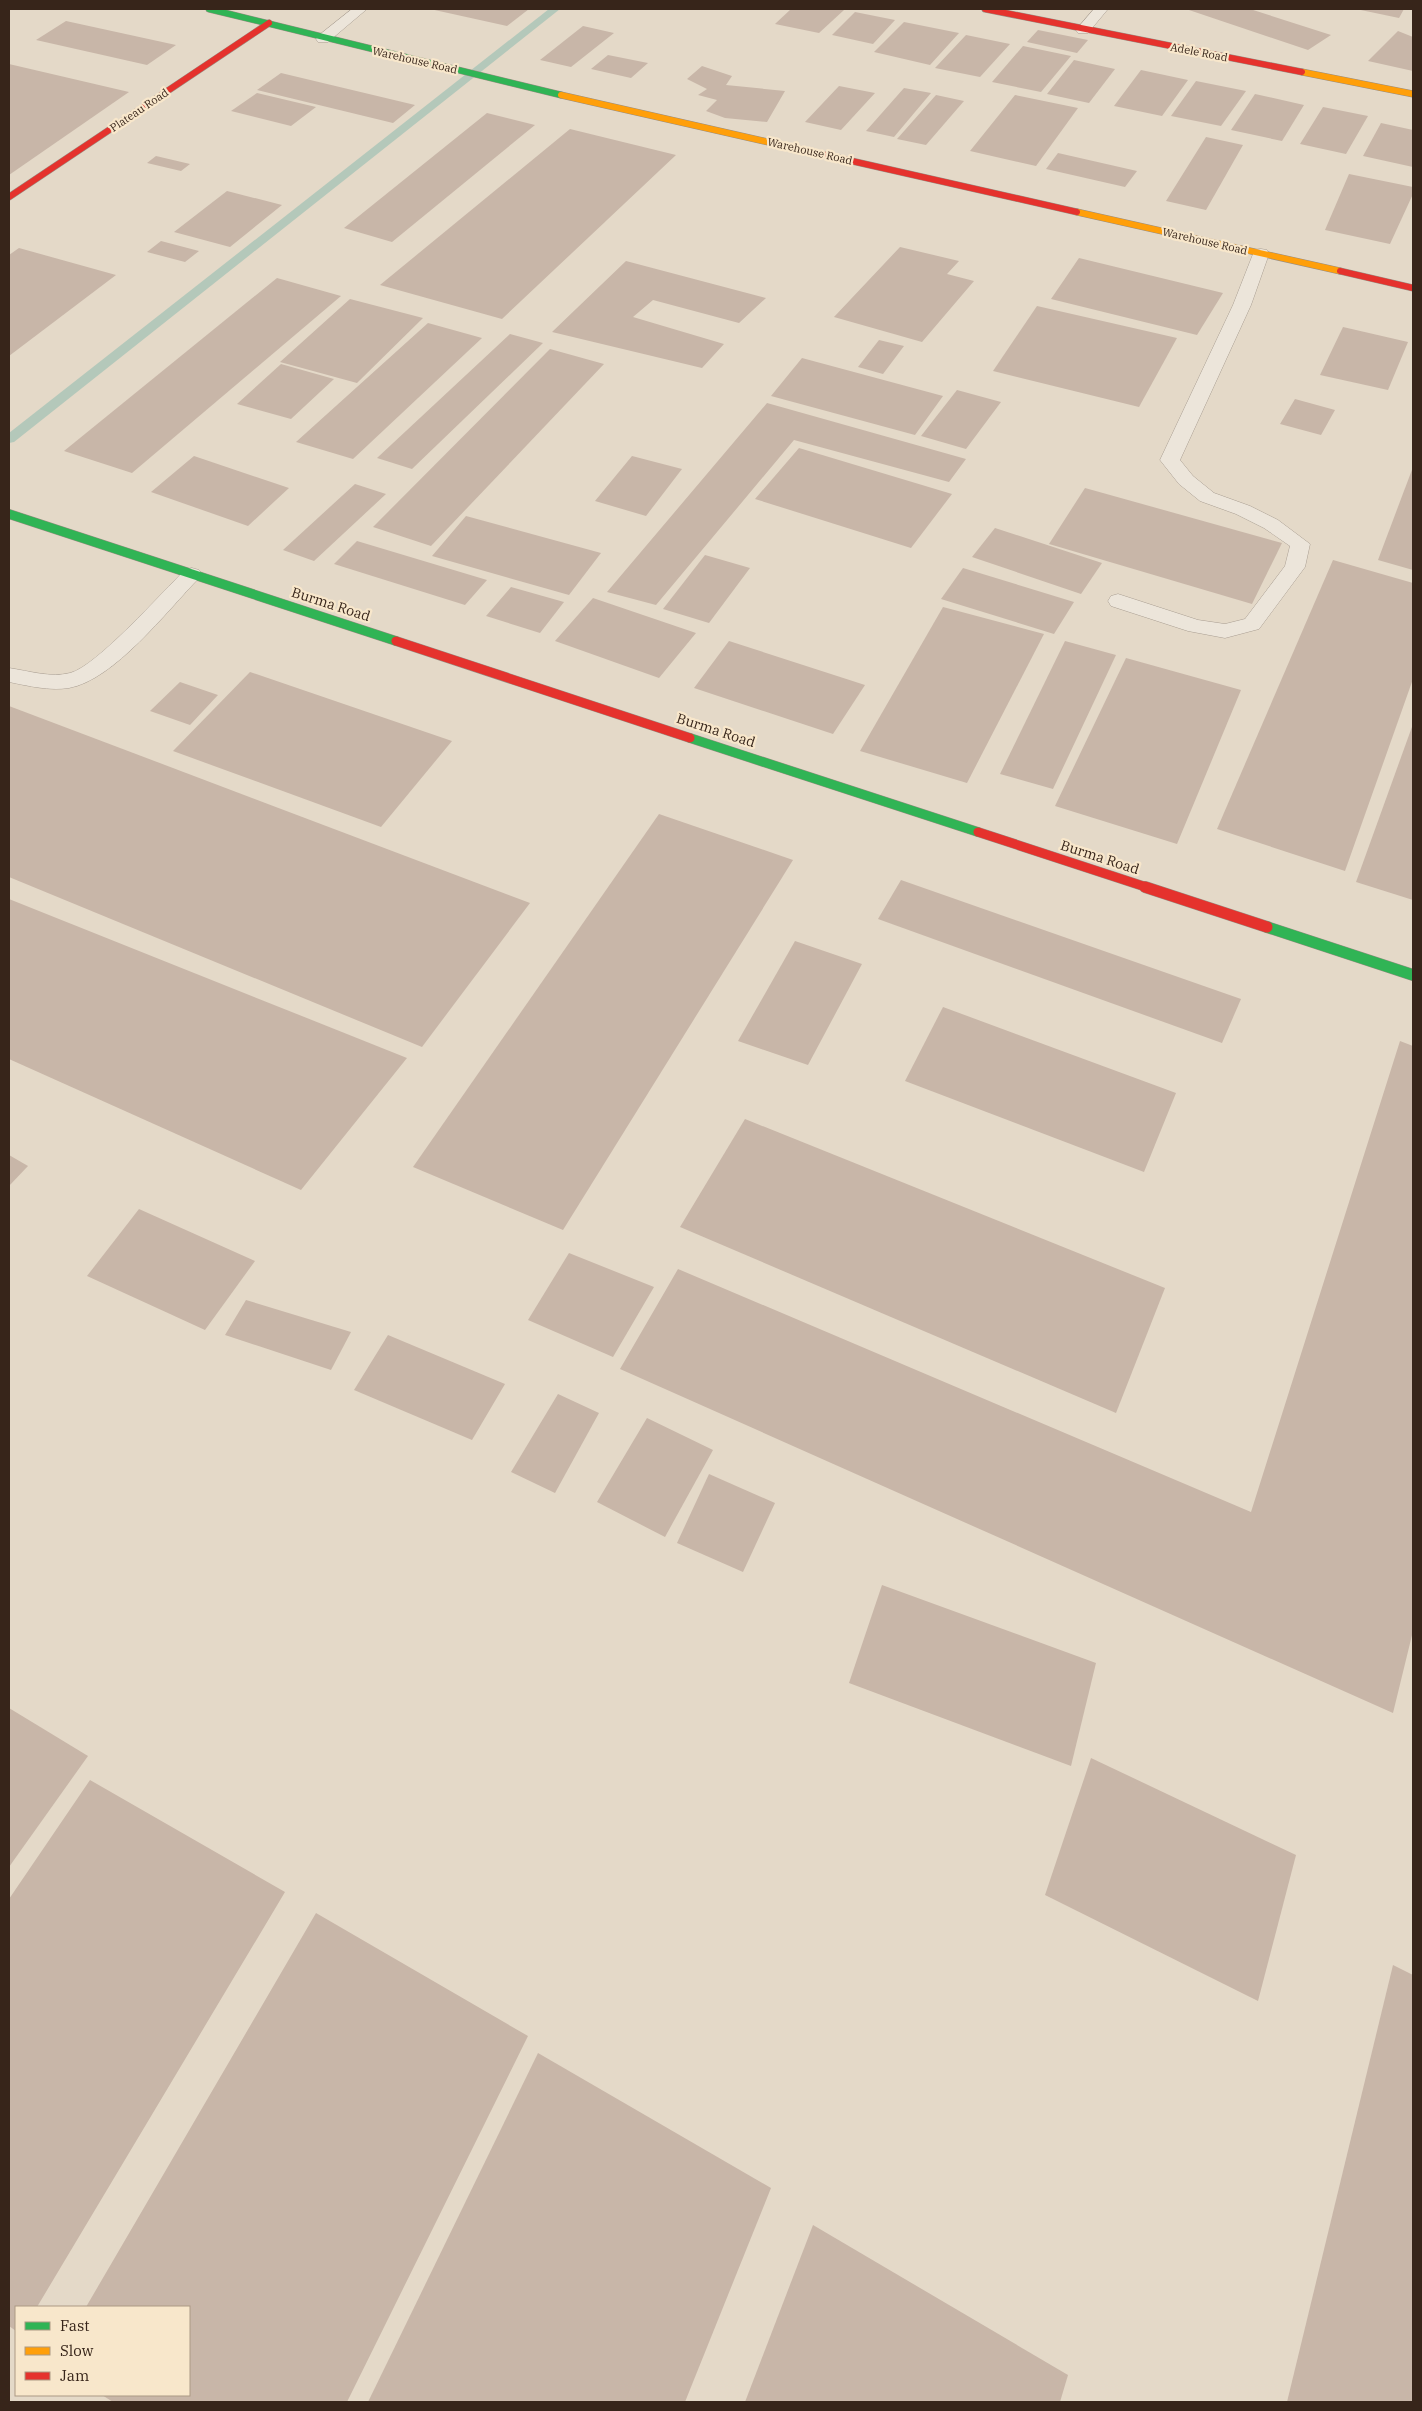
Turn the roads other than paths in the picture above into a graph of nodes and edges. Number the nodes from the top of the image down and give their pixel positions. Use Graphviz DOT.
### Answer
graph roads {
  1 [pos="208,9"];
  2 [pos="360,9"];
  3 [pos="985,9"];
  4 [pos="1101,9"];
  5 [pos="269,23"];
  6 [pos="1083,30"];
  7 [pos="323,39"];
  8 [pos="1413,94"];
  9 [pos="9,197"];
  10 [pos="1261,254"];
  11 [pos="1413,288"];
  12 [pos="9,514"];
  13 [pos="192,574"];
  14 [pos="1118,602"];
  15 [pos="9,675"];
  16 [pos="1413,975"];
  1 -- 5 [label="street, Warehouse Road"];
  2 -- 7 [label="street"];
  3 -- 6 [label="street, Adele Road"];
  4 -- 6 [label="street"];
  5 -- 7 [label="street, Warehouse Road"];
  5 -- 9 [label="street, Plateau Road"];
  6 -- 8 [label="street, Adele Road"];
  7 -- 10 [label="street, Warehouse Road"];
  10 -- 11 [label="street, Warehouse Road"];
  10 -- 14 [label="street"];
  12 -- 13 [label="street, Burma Road"];
  13 -- 15 [label="street"];
  13 -- 16 [label="street, Burma Road"];
}
